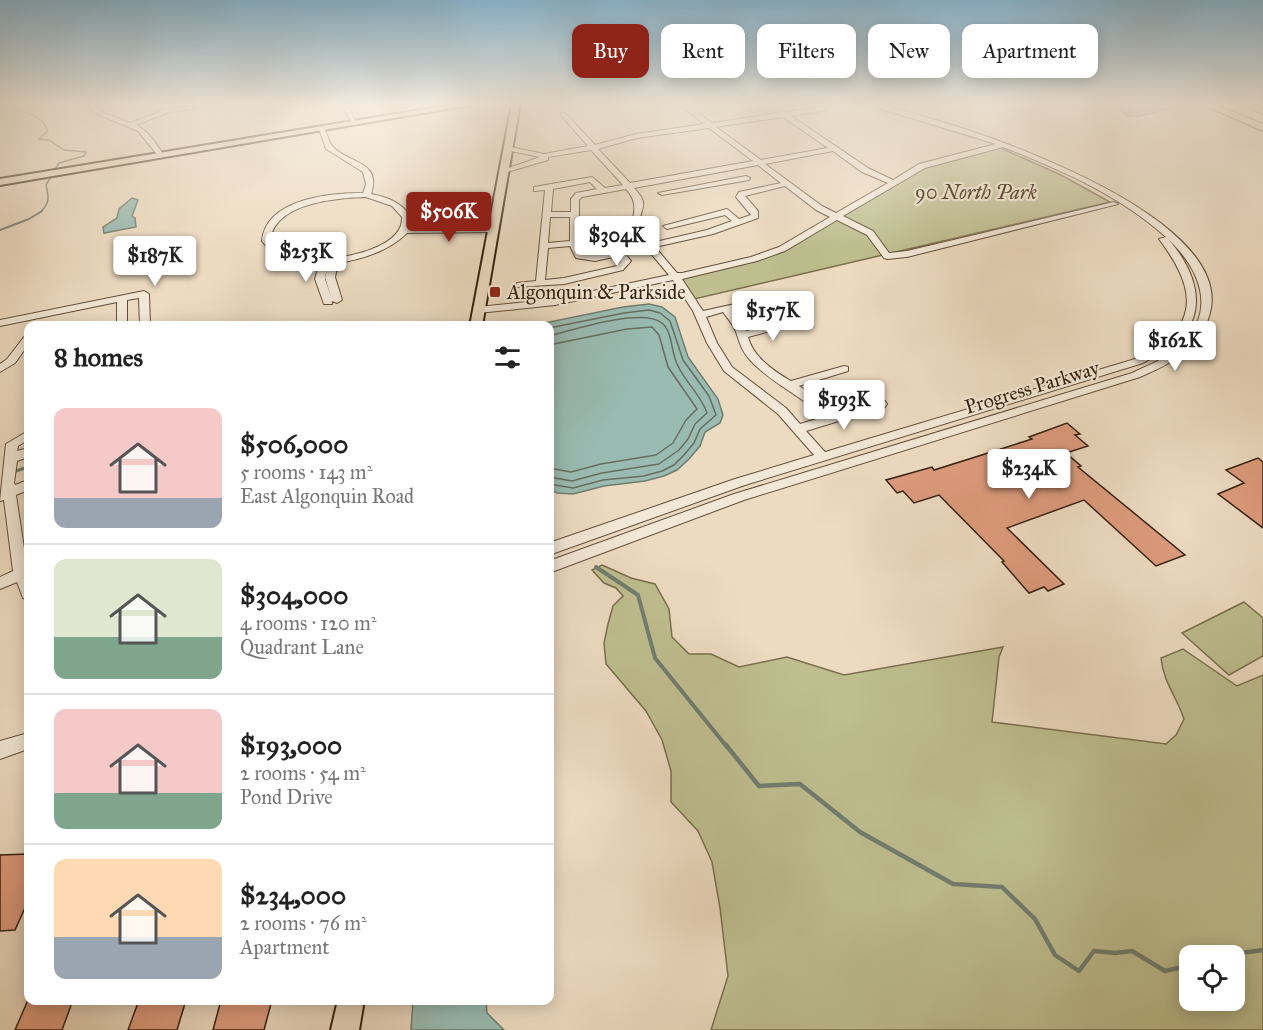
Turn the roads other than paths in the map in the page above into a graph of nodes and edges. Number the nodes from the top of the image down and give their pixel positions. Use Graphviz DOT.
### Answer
graph roads {
  1 [pos="157,152"];
  2 [pos="184,152"];
  3 [pos="326,152"];
  4 [pos="508,152"];
  5 [pos="527,152"];
  6 [pos="571,152"];
  7 [pos="576,152"];
  8 [pos="595,152"];
  9 [pos="744,152"];
  10 [pos="817,152"];
  11 [pos="839,152"];
  12 [pos="972,152"];
  13 [pos="1014,152"];
  14 [pos="1017,152"];
  15 [pos="160,156"];
  16 [pos="758,163"];
  17 [pos="504,171"];
  18 [pos="0,182"];
  19 [pos="656,182"];
  20 [pos="892,182"];
  21 [pos="785,184"];
  22 [pos="549,187"];
  23 [pos="629,187"];
  24 [pos="758,188"];
  25 [pos="537,189"];
  26 [pos="603,191"];
  27 [pos="663,193"];
  28 [pos="363,195"];
  29 [pos="669,204"];
  30 [pos="719,204"];
  31 [pos="1114,204"];
  32 [pos="727,213"];
  33 [pos="575,214"];
  34 [pos="547,215"];
  35 [pos="838,217"];
  36 [pos="738,223"];
  37 [pos="494,226"];
  38 [pos="406,228"];
  39 [pos="674,240"];
  40 [pos="574,243"];
  41 [pos="544,246"];
  42 [pos="647,246"];
  43 [pos="620,252"];
  44 [pos="329,262"];
  45 [pos="678,278"];
  46 [pos="540,284"];
  47 [pos="520,285"];
  48 [pos="773,297"];
  49 [pos="122,298"];
  50 [pos="332,301"];
  51 [pos="726,309"];
  52 [pos="478,310"];
  53 [pos="700,315"];
  54 [pos="34,321"];
  55 [pos="122,321"];
  56 [pos="145,321"];
  57 [pos="477,321"];
  58 [pos="796,321"];
  59 [pos="24,322"];
  60 [pos="0,323"];
  61 [pos="742,335"];
  62 [pos="24,344"];
  63 [pos="0,369"];
  64 [pos="844,369"];
  65 [pos="790,385"];
  66 [pos="1041,391"];
  67 [pos="1054,401"];
  68 [pos="881,404"];
  69 [pos="831,419"];
  70 [pos="798,429"];
  71 [pos="24,436"];
  72 [pos="6,442"];
  73 [pos="24,454"];
  74 [pos="823,457"];
  75 [pos="12,460"];
  76 [pos="24,487"];
  77 [pos="6,498"];
  78 [pos="554,547"];
  79 [pos="554,565"];
  80 [pos="21,574"];
  81 [pos="0,583"];
  82 [pos="24,583"];
  83 [pos="24,738"];
  84 [pos="0,750"];
  85 [pos="350,1005"];
  86 [pos="345,1030"];
  1 -- 15 [label="street"];
  2 -- 15 [label="main road"];
  3 -- 28 [label="street"];
  4 -- 17 [label="main road"];
  5 -- 6 [label="street"];
  7 -- 17 [label="street"];
  8 -- 23 [label="street"];
  9 -- 16 [label="street"];
  10 -- 16 [label="street"];
  11 -- 20 [label="street"];
  12 -- 20 [label="street"];
  13 -- 31 [label="street, Progress Parkway"];
  14 -- 67 [label="street, Progress Parkway"];
  15 -- 18 [label="main road"];
  16 -- 19 [label="street"];
  16 -- 21 [label="street"];
  17 -- 37 [label="main road"];
  19 -- 23 [label="street"];
  19 -- 27 [label="street"];
  20 -- 35 [label="street"];
  21 -- 24 [label="street"];
  21 -- 35 [label="street"];
  22 -- 25 [label="street"];
  22 -- 26 [label="street"];
  22 -- 34 [label="street"];
  23 -- 26 [label="street"];
  23 -- 42 [label="street"];
  24 -- 27 [label="street"];
  24 -- 36 [label="street"];
  26 -- 33 [label="street"];
  27 -- 29 [label="street"];
  28 -- 38 [label="street"];
  28 -- 44 [label="street"];
  30 -- 32 [label="street"];
  31 -- 35 [label="street"];
  31 -- 66 [label="street, Progress Parkway"];
  32 -- 36 [label="street"];
  32 -- 39 [label="street"];
  33 -- 34 [label="street"];
  33 -- 40 [label="street"];
  34 -- 41 [label="street"];
  35 -- 45 [label="street"];
  36 -- 39 [label="street"];
  37 -- 38 [label="street"];
  37 -- 52 [label="main road"];
  38 -- 44 [label="street"];
  39 -- 42 [label="street"];
  40 -- 41 [label="street"];
  40 -- 43 [label="street"];
  41 -- 46 [label="street"];
  42 -- 43 [label="street"];
  42 -- 45 [label="street"];
  43 -- 46 [label="street"];
  44 -- 50 [label="street"];
  45 -- 52 [label="street"];
  45 -- 53 [label="street"];
  46 -- 47 [label="street"];
  48 -- 51 [label="street"];
  49 -- 54 [label="street"];
  49 -- 55 [label="street"];
  49 -- 56 [label="street"];
  51 -- 53 [label="street"];
  51 -- 61 [label="street"];
  52 -- 57 [label="main road"];
  53 -- 70 [label="street"];
  58 -- 61 [label="street"];
  59 -- 60 [label="street"];
  61 -- 65 [label="street"];
  62 -- 63 [label="street"];
  64 -- 65 [label="street"];
  65 -- 69 [label="street"];
  66 -- 67 [label="street"];
  66 -- 74 [label="street, Progress Parkway"];
  67 -- 79 [label="street, Progress Parkway"];
  68 -- 69 [label="street"];
  69 -- 70 [label="street"];
  70 -- 74 [label="street"];
  71 -- 72 [label="street"];
  72 -- 75 [label="street"];
  73 -- 75 [label="street"];
  74 -- 78 [label="street, Progress Parkway"];
  75 -- 77 [label="street"];
  76 -- 77 [label="street"];
  77 -- 80 [label="street"];
  80 -- 81 [label="street"];
  80 -- 82 [label="street"];
  83 -- 84 [label="street"];
  85 -- 86 [label="main road"];
}
